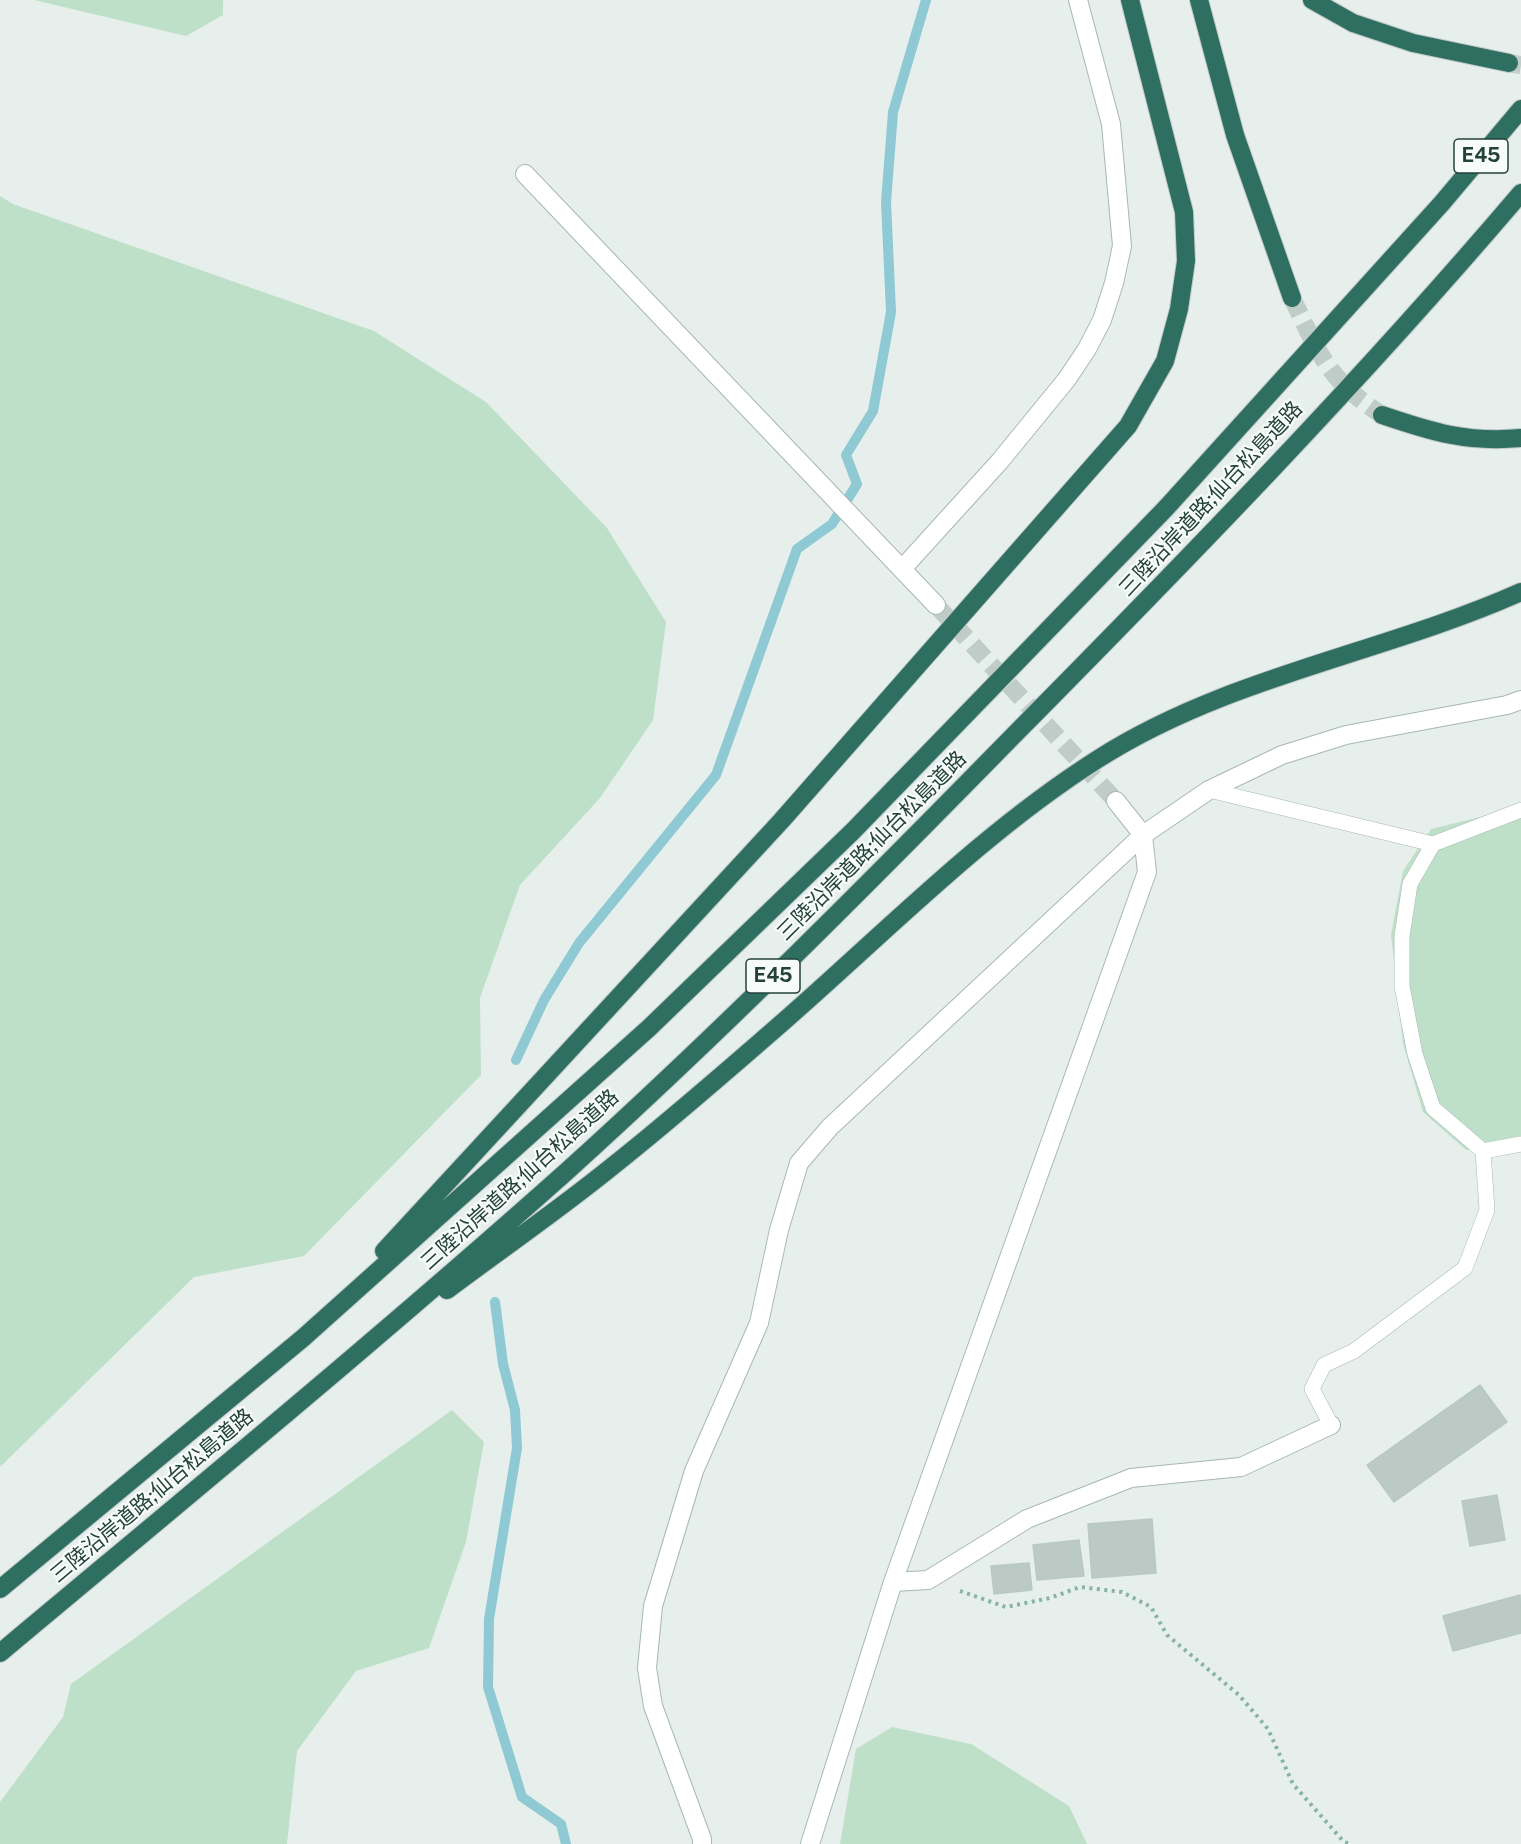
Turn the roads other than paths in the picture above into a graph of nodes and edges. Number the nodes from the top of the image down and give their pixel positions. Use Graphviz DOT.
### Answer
graph roads {
  1 [pos="1078,0"];
  2 [pos="1130,0"];
  3 [pos="1199,0"];
  4 [pos="1312,0"];
  5 [pos="1509,63"];
  6 [pos="1521,109"];
  7 [pos="525,174"];
  8 [pos="1521,193"];
  9 [pos="1292,298"];
  10 [pos="1382,415"];
  11 [pos="1521,438"];
  12 [pos="902,569"];
  13 [pos="1521,592"];
  14 [pos="936,605"];
  15 [pos="1521,700"];
  16 [pos="1209,790"];
  17 [pos="1116,801"];
  18 [pos="1521,810"];
  19 [pos="1143,835"];
  20 [pos="1433,844"];
  21 [pos="1521,1144"];
  22 [pos="1483,1151"];
  23 [pos="303,1338"];
  24 [pos="343,1366"];
  25 [pos="1330,1425"];
  26 [pos="893,1582"];
  27 [pos="0,1589"];
  28 [pos="0,1653"];
  29 [pos="818,1823"];
  30 [pos="702,1844"];
  31 [pos="810,1844"];
  32 [pos="815,1844"];
  1 -- 12 [label="street"];
  2 -- 23 [label="highway"];
  3 -- 9 [label="highway"];
  4 -- 5 [label="highway"];
  6 -- 23 [label="highway, 三陸沿岸道路;仙台松島道路 / E45"];
  7 -- 12 [label="street"];
  8 -- 24 [label="highway, 三陸沿岸道路;仙台松島道路 / E45"];
  10 -- 11 [label="highway"];
  12 -- 14 [label="street"];
  13 -- 24 [label="highway"];
  15 -- 16 [label="street"];
  16 -- 19 [label="street"];
  16 -- 20 [label="lane"];
  17 -- 19 [label="street"];
  18 -- 20 [label="lane"];
  19 -- 26 [label="street"];
  19 -- 30 [label="street"];
  20 -- 22 [label="lane"];
  21 -- 22 [label="lane"];
  22 -- 25 [label="lane"];
  23 -- 27 [label="highway, 三陸沿岸道路;仙台松島道路 / E45"];
  24 -- 28 [label="highway, 三陸沿岸道路;仙台松島道路 / E45"];
  25 -- 26 [label="street"];
  26 -- 29 [label="street"];
  29 -- 31 [label="street"];
  29 -- 32 [label="street"];
}
